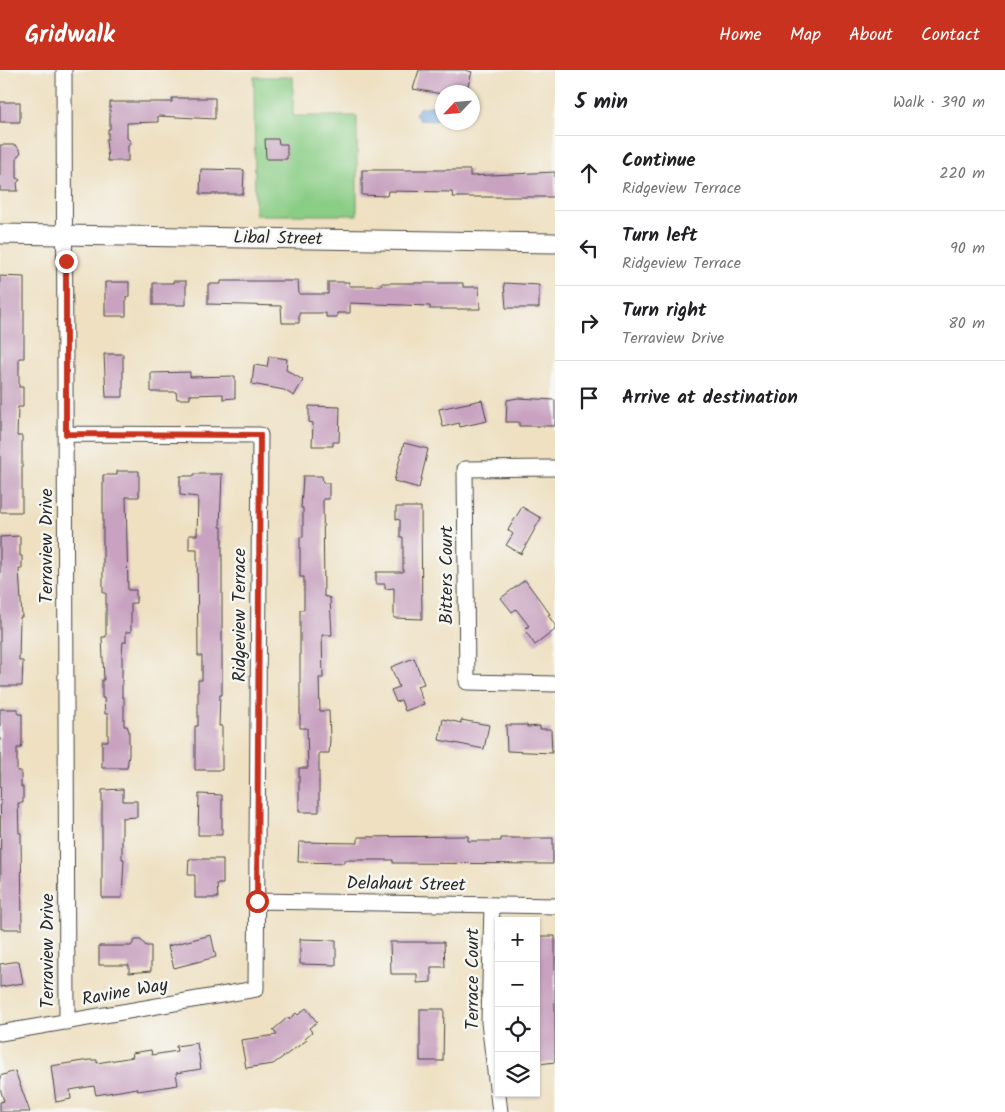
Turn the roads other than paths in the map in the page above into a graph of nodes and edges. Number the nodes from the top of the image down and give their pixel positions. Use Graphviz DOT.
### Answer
graph roads {
  1 [pos="64,70"];
  2 [pos="0,234"];
  3 [pos="66,235"];
  4 [pos="555,243"];
  5 [pos="66,434"];
  6 [pos="555,468"];
  7 [pos="555,684"];
  8 [pos="257,901"];
  9 [pos="492,905"];
  10 [pos="555,906"];
  11 [pos="256,989"];
  12 [pos="67,1022"];
  13 [pos="0,1033"];
  14 [pos="500,1112"];
  1 -- 3 [label="street, Terraview Drive"];
  2 -- 3 [label="street, Libal Street"];
  3 -- 4 [label="street, Libal Street"];
  3 -- 5 [label="street, Terraview Drive"];
  5 -- 8 [label="street, Ridgeview Terrace"];
  5 -- 12 [label="street, Terraview Drive"];
  6 -- 7 [label="street, Bitters Court"];
  8 -- 9 [label="street, Delahaut Street"];
  8 -- 11 [label="street, Ridgeview Terrace"];
  9 -- 10 [label="street, Delahaut Street"];
  9 -- 14 [label="street, Terrace Court"];
  11 -- 12 [label="street, Ravine Way"];
  12 -- 13 [label="street, Ravine Way"];
}
